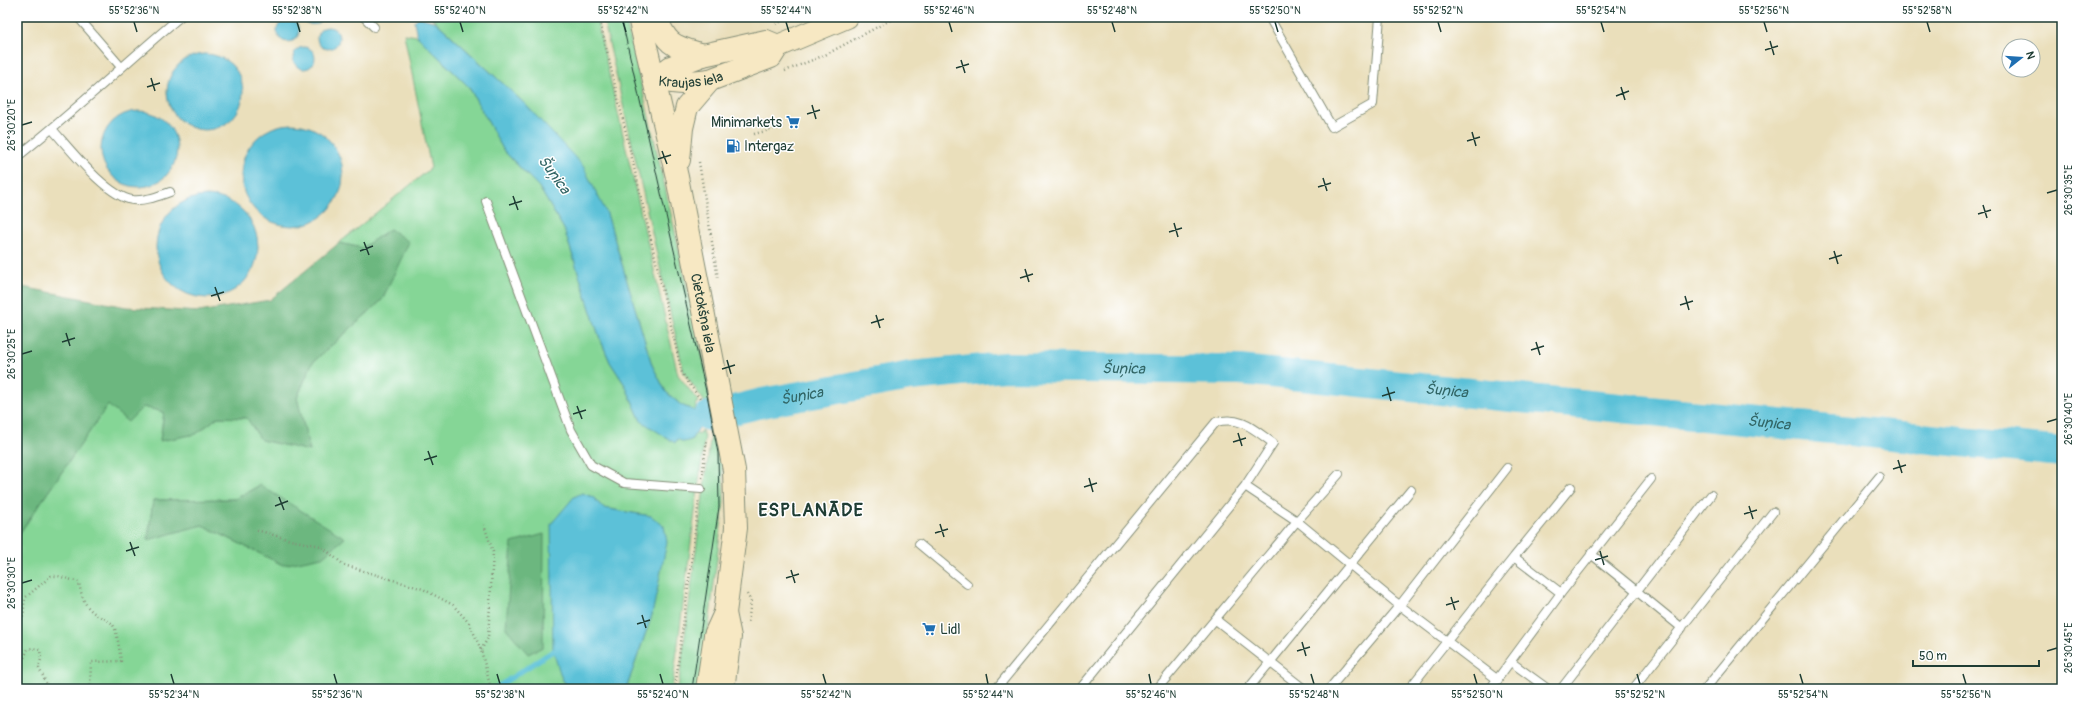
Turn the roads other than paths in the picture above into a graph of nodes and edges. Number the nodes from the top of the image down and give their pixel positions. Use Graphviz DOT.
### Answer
graph roads {
  1 [pos="78,17"];
  2 [pos="180,17"];
  3 [pos="364,17"];
  4 [pos="639,17"];
  5 [pos="656,17"];
  6 [pos="847,17"];
  7 [pos="1269,17"];
  8 [pos="1380,17"];
  9 [pos="374,27"];
  10 [pos="778,46"];
  11 [pos="703,55"];
  12 [pos="121,67"];
  13 [pos="654,80"];
  14 [pos="710,80"];
  15 [pos="52,129"];
  16 [pos="17,157"];
  17 [pos="677,177"];
  18 [pos="170,192"];
  19 [pos="486,201"];
  20 [pos="1507,468"];
  21 [pos="1339,474"];
  22 [pos="1879,477"];
  23 [pos="1651,479"];
  24 [pos="1245,486"];
  25 [pos="1571,487"];
  26 [pos="701,489"];
  27 [pos="1411,490"];
  28 [pos="1710,495"];
  29 [pos="1773,512"];
  30 [pos="1296,521"];
  31 [pos="919,544"];
  32 [pos="1591,554"];
  33 [pos="1514,557"];
  34 [pos="1350,565"];
  35 [pos="967,584"];
  36 [pos="1637,591"];
  37 [pos="1561,593"];
  38 [pos="1400,605"];
  39 [pos="724,613"];
  40 [pos="1216,620"];
  41 [pos="1682,628"];
  42 [pos="1448,641"];
  43 [pos="1270,662"];
  44 [pos="1511,662"];
  45 [pos="1498,680"];
  46 [pos="707,689"];
  47 [pos="723,689"];
  48 [pos="996,689"];
  49 [pos="1080,689"];
  50 [pos="1158,689"];
  51 [pos="1248,689"];
  52 [pos="1304,689"];
  53 [pos="1329,689"];
  54 [pos="1409,689"];
  55 [pos="1490,689"];
  56 [pos="1548,689"];
  57 [pos="1561,689"];
  58 [pos="1632,689"];
  59 [pos="1705,689"];
  1 -- 12 [label="lane"];
  2 -- 12 [label="lane"];
  3 -- 9 [label="lane"];
  4 -- 13 [label="street, Cietokšņa iela"];
  5 -- 11 [label="street"];
  6 -- 10 [label="street, Kraujas iela"];
  7 -- 8 [label="lane"];
  10 -- 11 [label="street, Kraujas iela"];
  10 -- 14 [label="street, Kraujas iela"];
  11 -- 13 [label="street, Kraujas iela"];
  12 -- 15 [label="lane"];
  13 -- 14 [label="street, Kraujas iela"];
  13 -- 17 [label="street, Cietokšņa iela"];
  14 -- 17 [label="street"];
  15 -- 16 [label="lane"];
  15 -- 18 [label="lane"];
  17 -- 39 [label="street, Cietokšņa iela"];
  19 -- 26 [label="lane"];
  20 -- 38 [label="lane"];
  21 -- 30 [label="lane"];
  22 -- 59 [label="lane"];
  23 -- 32 [label="lane"];
  24 -- 30 [label="lane"];
  24 -- 48 [label="lane"];
  24 -- 49 [label="lane"];
  25 -- 33 [label="lane"];
  27 -- 34 [label="lane"];
  28 -- 36 [label="lane"];
  29 -- 41 [label="lane"];
  30 -- 34 [label="lane"];
  30 -- 40 [label="lane"];
  31 -- 35 [label="lane"];
  32 -- 36 [label="lane"];
  32 -- 37 [label="lane"];
  33 -- 37 [label="lane"];
  33 -- 42 [label="lane"];
  34 -- 38 [label="lane"];
  34 -- 43 [label="lane"];
  36 -- 41 [label="lane"];
  36 -- 57 [label="lane"];
  37 -- 44 [label="lane"];
  38 -- 42 [label="lane"];
  38 -- 53 [label="lane"];
  39 -- 46 [label="street, Cietokšņa iela"];
  39 -- 47 [label="street, Cietokšņa iela"];
  40 -- 43 [label="lane"];
  40 -- 50 [label="lane"];
  41 -- 58 [label="lane"];
  42 -- 45 [label="lane"];
  42 -- 54 [label="lane"];
  43 -- 51 [label="lane"];
  43 -- 52 [label="lane"];
  44 -- 45 [label="lane"];
  44 -- 56 [label="lane"];
  45 -- 55 [label="lane"];
}
